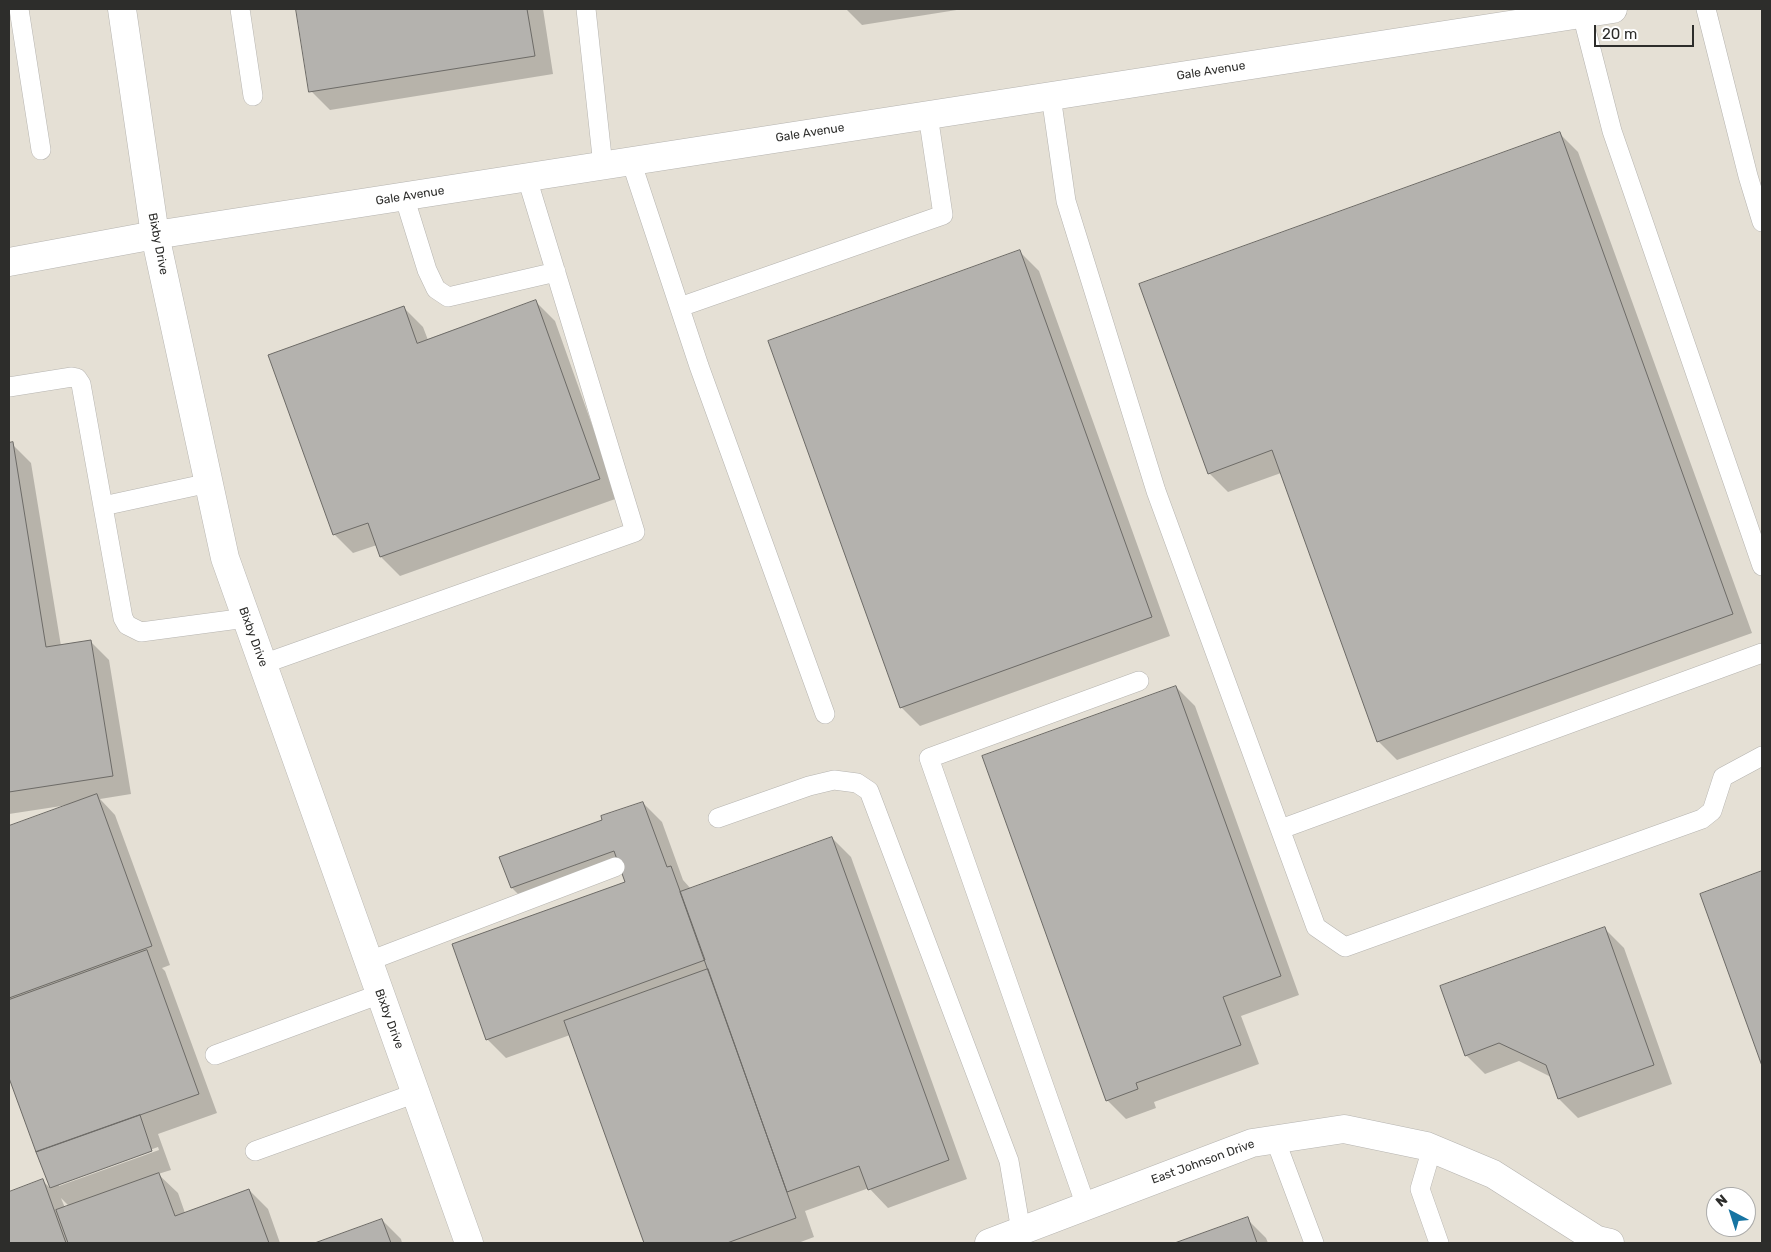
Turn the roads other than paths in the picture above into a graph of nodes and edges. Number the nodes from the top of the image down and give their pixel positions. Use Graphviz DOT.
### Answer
graph roads {
  1 [pos="19,9"];
  2 [pos="122,9"];
  3 [pos="240,9"];
  4 [pos="586,9"];
  5 [pos="1613,9"];
  6 [pos="1706,9"];
  7 [pos="1582,14"];
  8 [pos="253,96"];
  9 [pos="1051,96"];
  10 [pos="928,115"];
  11 [pos="42,150"];
  12 [pos="631,161"];
  13 [pos="603,166"];
  14 [pos="527,178"];
  15 [pos="404,196"];
  16 [pos="1762,222"];
  17 [pos="155,235"];
  18 [pos="9,262"];
  19 [pos="556,272"];
  20 [pos="680,307"];
  21 [pos="9,387"];
  22 [pos="209,483"];
  23 [pos="103,506"];
  24 [pos="1762,566"];
  25 [pos="246,618"];
  26 [pos="1762,653"];
  27 [pos="262,664"];
  28 [pos="1139,681"];
  29 [pos="825,714"];
  30 [pos="1762,756"];
  31 [pos="718,818"];
  32 [pos="1281,828"];
  33 [pos="615,868"];
  34 [pos="369,961"];
  35 [pos="380,994"];
  36 [pos="215,1054"];
  37 [pos="416,1093"];
  38 [pos="1275,1139"];
  39 [pos="1432,1148"];
  40 [pos="256,1151"];
  41 [pos="1086,1206"];
  42 [pos="1021,1231"];
  43 [pos="469,1243"];
  44 [pos="989,1243"];
  45 [pos="1314,1243"];
  46 [pos="1439,1243"];
  47 [pos="1610,1243"];
  1 -- 11 [label="lane"];
  2 -- 17 [label="street, Bixby Drive"];
  3 -- 8 [label="lane"];
  4 -- 13 [label="lane"];
  5 -- 7 [label="street, Gale Avenue"];
  6 -- 16 [label="lane"];
  7 -- 9 [label="street, Gale Avenue"];
  7 -- 24 [label="lane"];
  9 -- 10 [label="street, Gale Avenue"];
  9 -- 32 [label="lane"];
  10 -- 12 [label="street, Gale Avenue"];
  10 -- 20 [label="lane"];
  12 -- 13 [label="street, Gale Avenue"];
  12 -- 20 [label="lane"];
  13 -- 14 [label="street, Gale Avenue"];
  14 -- 15 [label="street, Gale Avenue"];
  14 -- 19 [label="lane"];
  15 -- 17 [label="street, Gale Avenue"];
  15 -- 19 [label="lane"];
  17 -- 18 [label="street, Gale Avenue"];
  17 -- 22 [label="street, Bixby Drive"];
  19 -- 27 [label="lane"];
  20 -- 29 [label="lane"];
  21 -- 23 [label="lane"];
  22 -- 23 [label="lane"];
  22 -- 25 [label="street, Bixby Drive"];
  23 -- 25 [label="lane"];
  25 -- 27 [label="street, Bixby Drive"];
  26 -- 32 [label="lane"];
  27 -- 34 [label="street, Bixby Drive"];
  28 -- 41 [label="lane"];
  30 -- 32 [label="lane"];
  31 -- 42 [label="lane"];
  33 -- 34 [label="lane"];
  34 -- 35 [label="street, Bixby Drive"];
  35 -- 36 [label="lane"];
  35 -- 37 [label="street, Bixby Drive"];
  37 -- 40 [label="lane"];
  37 -- 43 [label="street, Bixby Drive"];
  38 -- 39 [label="street, East Johnson Drive"];
  38 -- 41 [label="street, East Johnson Drive"];
  38 -- 45 [label="lane"];
  39 -- 46 [label="lane"];
  39 -- 47 [label="street, East Johnson Drive"];
  41 -- 42 [label="street, East Johnson Drive"];
  42 -- 44 [label="street, East Johnson Drive"];
}
